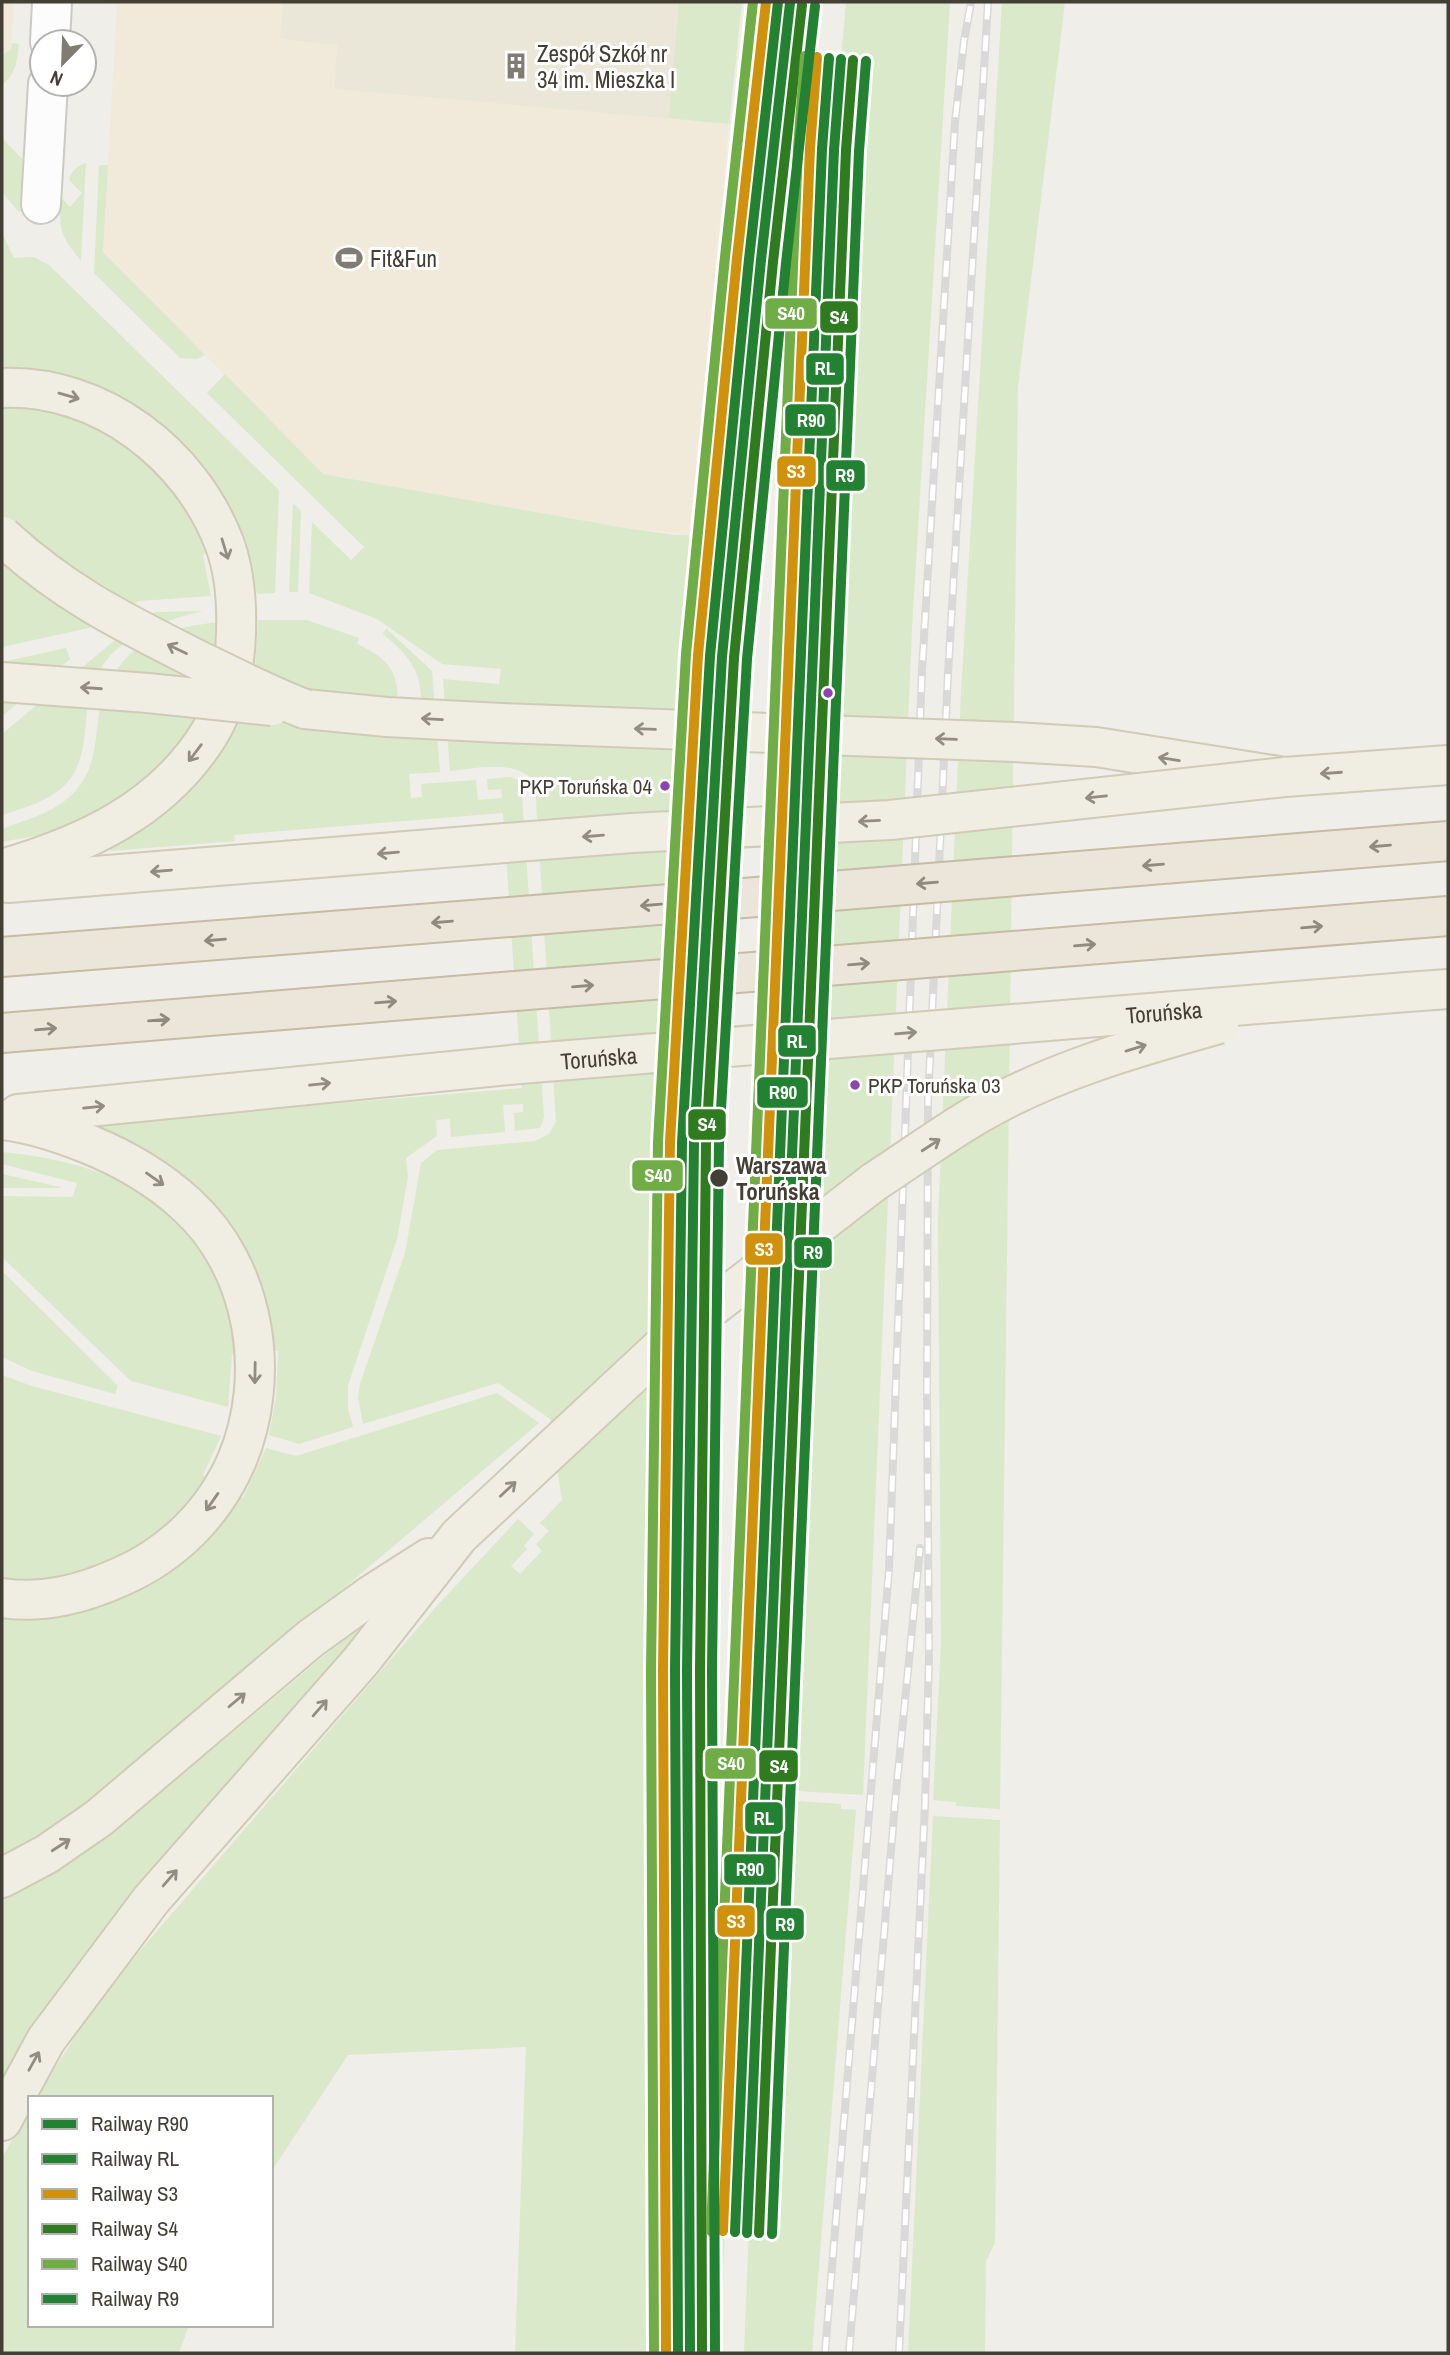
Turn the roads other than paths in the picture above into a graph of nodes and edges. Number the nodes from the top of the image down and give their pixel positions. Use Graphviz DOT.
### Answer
graph roads {
  1 [pos="52,2"];
  2 [pos="51,28"];
  3 [pos="47,98"];
  4 [pos="41,204"];
  5 [pos="2,388"];
  6 [pos="2,536"];
  7 [pos="2,682"];
  8 [pos="305,709"];
  9 [pos="1448,765"];
  10 [pos="1285,777"];
  11 [pos="1448,841"];
  12 [pos="2,869"];
  13 [pos="2,884"];
  14 [pos="1448,916"];
  15 [pos="2,957"];
  16 [pos="1448,989"];
  17 [pos="1407,992"];
  18 [pos="2,1033"];
  19 [pos="2,1118"];
  20 [pos="459,1536"];
  21 [pos="2,1598"];
  22 [pos="2,1878"];
  23 [pos="2,2121"];
  1 -- 2 [label="street"];
  3 -- 4 [label="street"];
  5 -- 12 [label="main road, one-way"];
  8 -- 6 [label="main road, one-way, bridge"];
  8 -- 7 [label="main road, one-way, bridge"];
  10 -- 8 [label="main road, one-way, bridge"];
  9 -- 10 [label="main road, one-way"];
  10 -- 13 [label="main road, one-way, bridge"];
  11 -- 15 [label="highway, one-way, bridge"];
  18 -- 14 [label="highway, one-way, bridge"];
  16 -- 17 [label="main road, Toruńska"];
  19 -- 17 [label="main road, Toruńska, one-way, bridge"];
  20 -- 17 [label="main road, one-way, bridge"];
  19 -- 21 [label="main road, one-way"];
  22 -- 20 [label="main road, one-way"];
  23 -- 20 [label="main road, one-way"];
}
